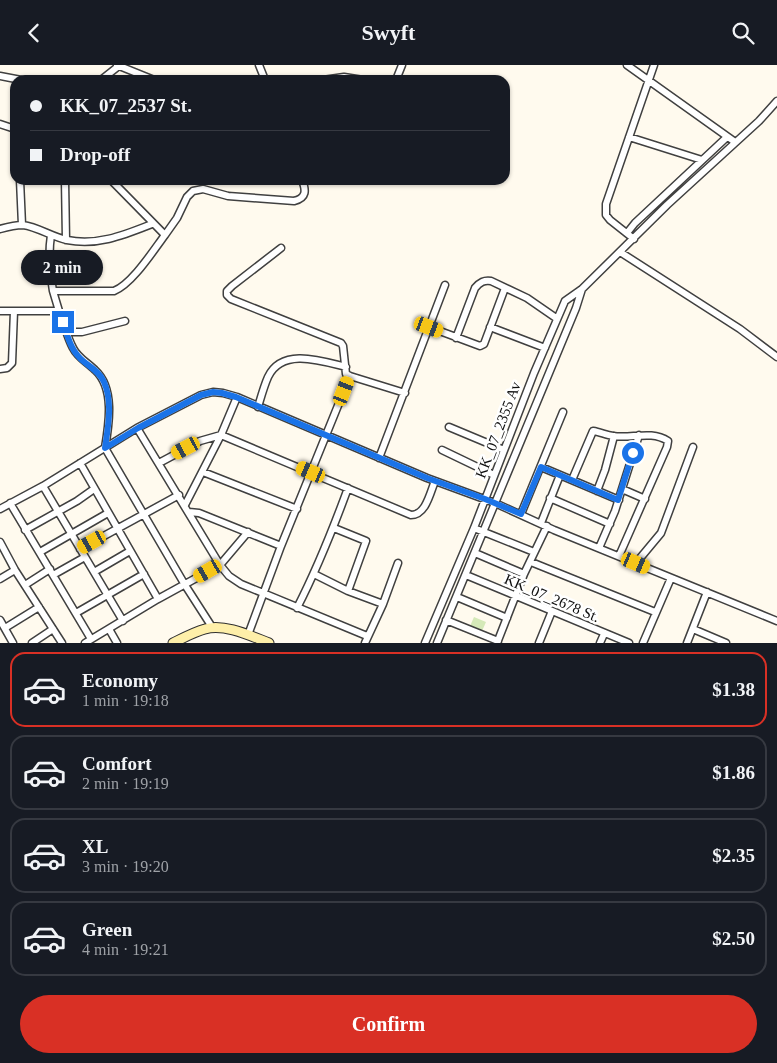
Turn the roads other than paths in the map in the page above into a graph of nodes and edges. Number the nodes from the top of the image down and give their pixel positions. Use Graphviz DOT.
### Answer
graph roads {
  1 [pos="119,65"];
  2 [pos="627,65"];
  3 [pos="654,65"];
  4 [pos="107,75"];
  5 [pos="142,75"];
  6 [pos="648,81"];
  7 [pos="777,101"];
  8 [pos="629,137"];
  9 [pos="727,137"];
  10 [pos="735,142"];
  11 [pos="702,160"];
  12 [pos="20,185"];
  13 [pos="65,185"];
  14 [pos="116,185"];
  15 [pos="304,185"];
  16 [pos="152,224"];
  17 [pos="22,225"];
  18 [pos="0,229"];
  19 [pos="627,233"];
  20 [pos="51,235"];
  21 [pos="165,235"];
  22 [pos="634,239"];
  23 [pos="66,240"];
  24 [pos="281,248"];
  25 [pos="620,252"];
  26 [pos="445,285"];
  27 [pos="505,288"];
  28 [pos="582,289"];
  29 [pos="53,291"];
  30 [pos="0,311"];
  31 [pos="14,311"];
  32 [pos="59,311"];
  33 [pos="556,318"];
  34 [pos="125,321"];
  35 [pos="429,327"];
  36 [pos="490,327"];
  37 [pos="67,332"];
  38 [pos="456,338"];
  39 [pos="545,348"];
  40 [pos="777,357"];
  41 [pos="346,367"];
  42 [pos="0,369"];
  43 [pos="350,376"];
  44 [pos="405,393"];
  45 [pos="236,397"];
  46 [pos="258,407"];
  47 [pos="563,412"];
  48 [pos="450,427"];
  49 [pos="138,428"];
  50 [pos="221,435"];
  51 [pos="639,435"];
  52 [pos="327,436"];
  53 [pos="614,437"];
  54 [pos="693,447"];
  55 [pos="105,448"];
  56 [pos="442,450"];
  57 [pos="504,450"];
  58 [pos="379,458"];
  59 [pos="80,463"];
  60 [pos="159,463"];
  61 [pos="541,467"];
  62 [pos="203,472"];
  63 [pos="311,472"];
  64 [pos="494,475"];
  65 [pos="560,475"];
  66 [pos="572,480"];
  67 [pos="434,481"];
  68 [pos="43,486"];
  69 [pos="348,488"];
  70 [pos="94,489"];
  71 [pos="622,489"];
  72 [pos="597,491"];
  73 [pos="179,495"];
  74 [pos="550,498"];
  75 [pos="485,499"];
  76 [pos="645,499"];
  77 [pos="618,500"];
  78 [pos="10,503"];
  79 [pos="495,503"];
  80 [pos="185,505"];
  81 [pos="0,509"];
  82 [pos="297,509"];
  83 [pos="57,511"];
  84 [pos="189,512"];
  85 [pos="108,513"];
  86 [pos="144,514"];
  87 [pos="521,514"];
  88 [pos="544,524"];
  89 [pos="610,524"];
  90 [pos="334,528"];
  91 [pos="474,528"];
  92 [pos="117,529"];
  93 [pos="25,530"];
  94 [pos="248,532"];
  95 [pos="484,532"];
  96 [pos="72,534"];
  97 [pos="0,544"];
  98 [pos="281,546"];
  99 [pos="599,548"];
  100 [pos="80,549"];
  101 [pos="130,551"];
  102 [pos="40,552"];
  103 [pos="534,552"];
  104 [pos="475,553"];
  105 [pos="619,556"];
  106 [pos="84,557"];
  107 [pos="531,562"];
  108 [pos="398,563"];
  109 [pos="636,563"];
  110 [pos="220,565"];
  111 [pos="16,570"];
  112 [pos="51,572"];
  113 [pos="94,572"];
  114 [pos="144,574"];
  115 [pos="314,574"];
  116 [pos="524,574"];
  117 [pos="466,575"];
  118 [pos="671,578"];
  119 [pos="0,579"];
  120 [pos="25,585"];
  121 [pos="185,585"];
  122 [pos="348,591"];
  123 [pos="706,592"];
  124 [pos="107,594"];
  125 [pos="263,595"];
  126 [pos="457,597"];
  127 [pos="515,597"];
  128 [pos="158,599"];
  129 [pos="383,604"];
  130 [pos="39,607"];
  131 [pos="297,607"];
  132 [pos="552,611"];
  133 [pos="656,612"];
  134 [pos="76,613"];
  135 [pos="506,618"];
  136 [pos="0,620"];
  137 [pos="446,620"];
  138 [pos="123,621"];
  139 [pos="777,621"];
  140 [pos="212,627"];
  141 [pos="5,628"];
  142 [pos="53,629"];
  143 [pos="109,629"];
  144 [pos="693,629"];
  145 [pos="604,634"];
  146 [pos="248,635"];
  147 [pos="367,636"];
  148 [pos="92,639"];
  149 [pos="497,642"];
  150 [pos="14,643"];
  151 [pos="32,643"];
  152 [pos="62,643"];
  153 [pos="85,643"];
  154 [pos="117,643"];
  155 [pos="173,643"];
  156 [pos="268,643"];
  157 [pos="365,643"];
  158 [pos="425,643"];
  159 [pos="437,643"];
  160 [pos="539,643"];
  161 [pos="600,643"];
  162 [pos="629,643"];
  163 [pos="643,643"];
  164 [pos="687,643"];
  165 [pos="726,643"];
  1 -- 4 [label="street"];
  1 -- 5 [label="street"];
  2 -- 6 [label="street"];
  3 -- 6 [label="street"];
  6 -- 8 [label="street"];
  6 -- 9 [label="street"];
  7 -- 10 [label="street, KK_07_2355 Av"];
  8 -- 11 [label="street"];
  8 -- 19 [label="street"];
  9 -- 10 [label="street"];
  9 -- 11 [label="street"];
  10 -- 22 [label="street, KK_07_2355 Av"];
  11 -- 19 [label="street"];
  12 -- 17 [label="street"];
  13 -- 23 [label="street"];
  14 -- 16 [label="street"];
  15 -- 21 [label="street"];
  16 -- 21 [label="street"];
  16 -- 23 [label="street"];
  17 -- 18 [label="street"];
  17 -- 20 [label="street"];
  19 -- 22 [label="street"];
  20 -- 23 [label="street"];
  20 -- 29 [label="street"];
  21 -- 29 [label="street"];
  22 -- 25 [label="street, KK_07_2355 Av"];
  24 -- 41 [label="street"];
  25 -- 28 [label="street, KK_07_2355 Av"];
  25 -- 40 [label="street"];
  26 -- 35 [label="street"];
  27 -- 33 [label="street"];
  27 -- 36 [label="street"];
  27 -- 38 [label="street"];
  28 -- 33 [label="street, KK_07_2355 Av"];
  28 -- 79 [label="street, KK_07_2355 Av"];
  29 -- 32 [label="street"];
  30 -- 31 [label="street"];
  31 -- 32 [label="street"];
  31 -- 42 [label="street"];
  32 -- 37 [label="street"];
  33 -- 39 [label="street, KK_07_2355 Av"];
  34 -- 37 [label="street"];
  35 -- 38 [label="street"];
  35 -- 44 [label="street"];
  36 -- 38 [label="street"];
  36 -- 39 [label="street"];
  37 -- 55 [label="street"];
  39 -- 57 [label="street, KK_07_2355 Av"];
  41 -- 43 [label="street"];
  41 -- 46 [label="street"];
  43 -- 44 [label="street"];
  43 -- 52 [label="street"];
  44 -- 58 [label="street"];
  45 -- 46 [label="street"];
  45 -- 49 [label="street"];
  45 -- 50 [label="street"];
  46 -- 52 [label="street"];
  47 -- 61 [label="street"];
  48 -- 57 [label="street"];
  49 -- 55 [label="street"];
  49 -- 60 [label="street"];
  50 -- 60 [label="street"];
  50 -- 62 [label="street"];
  50 -- 63 [label="street"];
  51 -- 53 [label="street"];
  51 -- 71 [label="street"];
  51 -- 76 [label="street"];
  52 -- 58 [label="street"];
  52 -- 63 [label="street"];
  53 -- 66 [label="street"];
  53 -- 72 [label="street"];
  54 -- 109 [label="street"];
  55 -- 59 [label="street"];
  55 -- 86 [label="street"];
  56 -- 64 [label="street"];
  57 -- 64 [label="street, KK_07_2355 Av"];
  58 -- 67 [label="street"];
  59 -- 68 [label="street"];
  59 -- 70 [label="street"];
  60 -- 73 [label="street"];
  61 -- 65 [label="street"];
  61 -- 87 [label="street"];
  62 -- 80 [label="street"];
  62 -- 82 [label="street"];
  63 -- 69 [label="street"];
  63 -- 82 [label="street"];
  64 -- 75 [label="street, KK_07_2355 Av"];
  65 -- 66 [label="street"];
  65 -- 74 [label="street"];
  66 -- 72 [label="street"];
  67 -- 69 [label="street"];
  67 -- 75 [label="street"];
  68 -- 78 [label="street"];
  68 -- 83 [label="street"];
  69 -- 90 [label="street"];
  70 -- 83 [label="street"];
  70 -- 85 [label="street"];
  71 -- 76 [label="street"];
  71 -- 77 [label="street"];
  72 -- 77 [label="street"];
  73 -- 80 [label="street"];
  73 -- 86 [label="street"];
  74 -- 88 [label="street"];
  74 -- 89 [label="street"];
  75 -- 79 [label="street"];
  75 -- 91 [label="street, KK_07_2355 Av"];
  76 -- 105 [label="street"];
  77 -- 89 [label="street"];
  78 -- 81 [label="street"];
  78 -- 93 [label="street"];
  79 -- 87 [label="street"];
  79 -- 95 [label="street, KK_07_2355 Av"];
  80 -- 84 [label="street"];
  82 -- 98 [label="street"];
  83 -- 93 [label="street"];
  83 -- 96 [label="street"];
  84 -- 94 [label="street"];
  84 -- 110 [label="street"];
  85 -- 92 [label="street"];
  85 -- 96 [label="street"];
  86 -- 92 [label="street"];
  86 -- 121 [label="street"];
  87 -- 88 [label="street"];
  88 -- 99 [label="street"];
  88 -- 103 [label="street"];
  89 -- 99 [label="street"];
  90 -- 115 [label="street"];
  90 -- 122 [label="street"];
  91 -- 95 [label="street"];
  91 -- 158 [label="street, KK_07_2355 Av"];
  92 -- 100 [label="street"];
  92 -- 101 [label="street"];
  93 -- 102 [label="street"];
  94 -- 98 [label="street"];
  94 -- 110 [label="street"];
  95 -- 103 [label="street"];
  95 -- 104 [label="street, KK_07_2355 Av"];
  96 -- 100 [label="street"];
  96 -- 102 [label="street"];
  97 -- 111 [label="street"];
  98 -- 125 [label="street"];
  99 -- 105 [label="street"];
  100 -- 106 [label="street"];
  101 -- 113 [label="street"];
  101 -- 114 [label="street"];
  102 -- 112 [label="street"];
  103 -- 107 [label="street"];
  104 -- 116 [label="street"];
  104 -- 117 [label="street, KK_07_2355 Av"];
  105 -- 109 [label="street"];
  106 -- 112 [label="street"];
  106 -- 113 [label="street"];
  107 -- 116 [label="street"];
  107 -- 133 [label="street"];
  108 -- 129 [label="street"];
  109 -- 118 [label="street"];
  110 -- 121 [label="street"];
  110 -- 125 [label="street"];
  111 -- 119 [label="street"];
  111 -- 120 [label="street"];
  112 -- 120 [label="street"];
  112 -- 134 [label="street"];
  113 -- 124 [label="street"];
  114 -- 124 [label="street"];
  114 -- 128 [label="street"];
  115 -- 122 [label="street"];
  115 -- 131 [label="street"];
  116 -- 127 [label="street"];
  117 -- 126 [label="street, KK_07_2355 Av"];
  117 -- 127 [label="street, KK_07_2678 St."];
  118 -- 123 [label="street"];
  118 -- 133 [label="street"];
  120 -- 130 [label="street"];
  121 -- 128 [label="street"];
  121 -- 140 [label="street"];
  122 -- 129 [label="street"];
  123 -- 139 [label="street"];
  123 -- 144 [label="street"];
  124 -- 134 [label="street"];
  124 -- 138 [label="street"];
  125 -- 131 [label="street"];
  125 -- 146 [label="street"];
  126 -- 135 [label="street"];
  126 -- 137 [label="street, KK_07_2355 Av"];
  127 -- 132 [label="street, KK_07_2678 St."];
  127 -- 135 [label="street"];
  128 -- 138 [label="street"];
  129 -- 147 [label="street"];
  130 -- 141 [label="street"];
  130 -- 142 [label="street"];
  131 -- 147 [label="street"];
  132 -- 145 [label="street, KK_07_2678 St."];
  132 -- 160 [label="street"];
  133 -- 163 [label="street"];
  134 -- 148 [label="street"];
  135 -- 149 [label="street"];
  136 -- 141 [label="street"];
  137 -- 149 [label="street"];
  137 -- 159 [label="street, KK_07_2355 Av"];
  138 -- 143 [label="street"];
  140 -- 146 [label="street"];
  140 -- 155 [label="street"];
  141 -- 150 [label="street"];
  142 -- 151 [label="street"];
  142 -- 152 [label="street"];
  143 -- 148 [label="street"];
  143 -- 154 [label="street"];
  144 -- 164 [label="street"];
  144 -- 165 [label="street"];
  145 -- 161 [label="street"];
  145 -- 162 [label="street, KK_07_2678 St."];
  146 -- 156 [label="street"];
  147 -- 157 [label="street"];
  148 -- 153 [label="street"];
}
